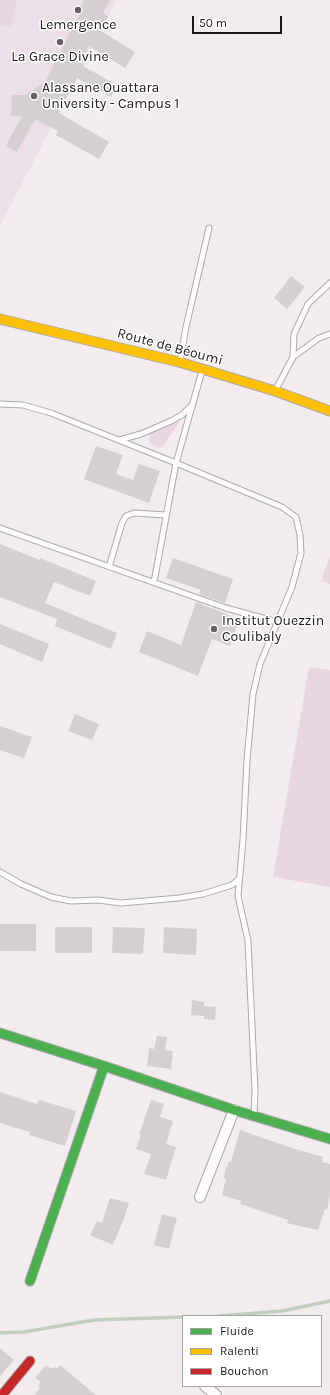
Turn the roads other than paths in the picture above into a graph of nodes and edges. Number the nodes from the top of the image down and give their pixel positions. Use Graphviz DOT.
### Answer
graph roads {
  1 [pos="209,228"];
  2 [pos="330,283"];
  3 [pos="0,319"];
  4 [pos="330,334"];
  5 [pos="293,357"];
  6 [pos="180,362"];
  7 [pos="203,369"];
  8 [pos="275,392"];
  9 [pos="0,404"];
  10 [pos="192,406"];
  11 [pos="330,411"];
  12 [pos="119,440"];
  13 [pos="176,463"];
  14 [pos="166,515"];
  15 [pos="0,528"];
  16 [pos="109,567"];
  17 [pos="154,582"];
  18 [pos="277,622"];
  19 [pos="0,872"];
  20 [pos="239,879"];
  21 [pos="0,1033"];
  22 [pos="104,1066"];
  23 [pos="234,1110"];
  24 [pos="254,1116"];
  25 [pos="330,1139"];
  26 [pos="200,1197"];
  27 [pos="30,1281"];
  28 [pos="30,1361"];
  29 [pos="206,1387"];
  30 [pos="2,1395"];
  31 [pos="216,1395"];
  1 -- 6 [label="lane"];
  2 -- 5 [label="lane"];
  3 -- 6 [label="street, Route de Béoumi"];
  4 -- 5 [label="lane"];
  5 -- 8 [label="lane"];
  6 -- 7 [label="street, Route de Béoumi"];
  7 -- 8 [label="street, Route de Béoumi"];
  7 -- 10 [label="lane"];
  8 -- 11 [label="street, Route de Béoumi"];
  9 -- 12 [label="lane"];
  10 -- 12 [label="lane"];
  10 -- 13 [label="lane"];
  12 -- 13 [label="lane"];
  13 -- 14 [label="lane"];
  13 -- 18 [label="lane"];
  14 -- 16 [label="lane"];
  14 -- 17 [label="lane"];
  15 -- 16 [label="lane"];
  16 -- 17 [label="lane"];
  17 -- 18 [label="lane"];
  18 -- 20 [label="lane"];
  19 -- 20 [label="lane"];
  20 -- 24 [label="lane"];
  21 -- 22 [label="street"];
  22 -- 23 [label="street"];
  22 -- 27 [label="street"];
  23 -- 24 [label="street"];
  23 -- 26 [label="street"];
  24 -- 25 [label="street"];
  28 -- 30 [label="street"];
  29 -- 31 [label="street"];
}
